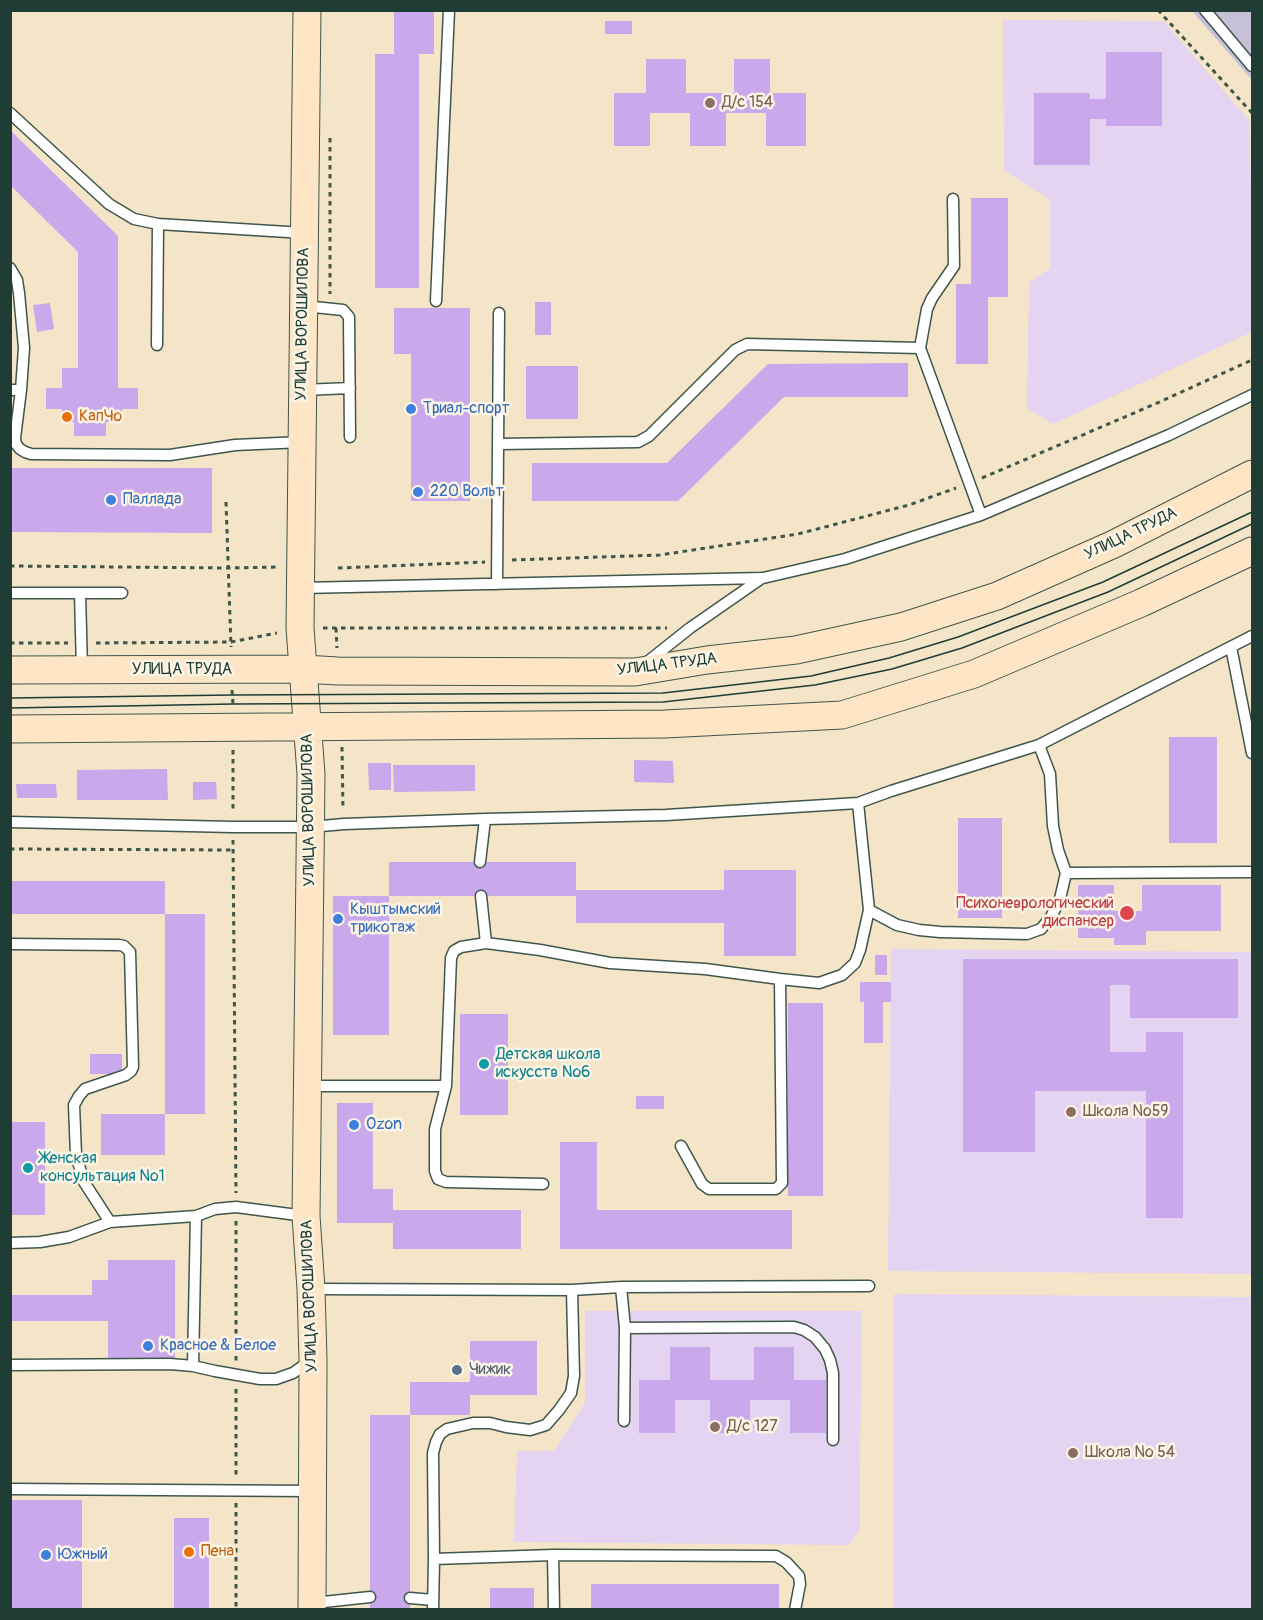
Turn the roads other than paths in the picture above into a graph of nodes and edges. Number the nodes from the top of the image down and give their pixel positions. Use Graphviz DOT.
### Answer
graph roads {
  1 [pos="307,10"];
  2 [pos="449,10"];
  3 [pos="1205,10"];
  4 [pos="1252,66"];
  5 [pos="10,113"];
  6 [pos="953,199"];
  7 [pos="158,224"];
  8 [pos="304,233"];
  9 [pos="10,268"];
  10 [pos="436,301"];
  11 [pos="303,306"];
  12 [pos="499,313"];
  13 [pos="157,345"];
  14 [pos="920,348"];
  15 [pos="350,388"];
  16 [pos="16,390"];
  17 [pos="303,390"];
  18 [pos="1252,395"];
  19 [pos="350,437"];
  20 [pos="302,442"];
  21 [pos="498,444"];
  22 [pos="1252,474"];
  23 [pos="981,515"];
  24 [pos="1252,551"];
  25 [pos="762,578"];
  26 [pos="497,584"];
  27 [pos="300,588"];
  28 [pos="10,593"];
  29 [pos="80,593"];
  30 [pos="122,593"];
  31 [pos="1252,636"];
  32 [pos="1231,646"];
  33 [pos="303,669"];
  34 [pos="10,670"];
  35 [pos="82,670"];
  36 [pos="635,672"];
  37 [pos="308,727"];
  38 [pos="10,729"];
  39 [pos="1039,745"];
  40 [pos="1252,753"];
  41 [pos="858,803"];
  42 [pos="484,819"];
  43 [pos="10,822"];
  44 [pos="310,827"];
  45 [pos="480,862"];
  46 [pos="1252,872"];
  47 [pos="1066,873"];
  48 [pos="481,896"];
  49 [pos="869,910"];
  50 [pos="486,943"];
  51 [pos="10,944"];
  52 [pos="780,979"];
  53 [pos="308,1086"];
  54 [pos="446,1086"];
  55 [pos="681,1146"];
  56 [pos="543,1185"];
  57 [pos="196,1216"];
  58 [pos="306,1216"];
  59 [pos="110,1222"];
  60 [pos="10,1243"];
  61 [pos="869,1286"];
  62 [pos="621,1287"];
  63 [pos="311,1289"];
  64 [pos="572,1290"];
  65 [pos="625,1328"];
  66 [pos="313,1360"];
  67 [pos="10,1365"];
  68 [pos="193,1366"];
  69 [pos="624,1421"];
  70 [pos="833,1440"];
  71 [pos="10,1489"];
  72 [pos="313,1491"];
  73 [pos="553,1555"];
  74 [pos="434,1559"];
  75 [pos="370,1597"];
  76 [pos="410,1598"];
  77 [pos="433,1605"];
  78 [pos="312,1606"];
  79 [pos="554,1610"];
  80 [pos="795,1610"];
  1 -- 8 [label="main road, УЛИЦА ВОРОШИЛОВА"];
  2 -- 10 [label="lane"];
  3 -- 4 [label="lane"];
  5 -- 7 [label="lane"];
  6 -- 14 [label="lane"];
  7 -- 8 [label="lane"];
  7 -- 13 [label="lane"];
  8 -- 11 [label="main road, УЛИЦА ВОРОШИЛОВА"];
  9 -- 16 [label="lane"];
  11 -- 15 [label="lane"];
  11 -- 17 [label="main road, УЛИЦА ВОРОШИЛОВА"];
  12 -- 21 [label="lane"];
  14 -- 21 [label="lane"];
  14 -- 23 [label="lane"];
  15 -- 17 [label="lane"];
  15 -- 19 [label="lane"];
  16 -- 20 [label="lane"];
  17 -- 20 [label="main road, УЛИЦА ВОРОШИЛОВА"];
  18 -- 23 [label="lane"];
  20 -- 27 [label="main road, УЛИЦА ВОРОШИЛОВА"];
  21 -- 26 [label="lane"];
  22 -- 36 [label="main road, УЛИЦА ТРУДА"];
  23 -- 25 [label="lane"];
  24 -- 37 [label="main road"];
  25 -- 26 [label="lane"];
  25 -- 36 [label="lane"];
  26 -- 27 [label="lane"];
  27 -- 33 [label="main road, УЛИЦА ВОРОШИЛОВА"];
  28 -- 29 [label="lane"];
  29 -- 30 [label="lane"];
  29 -- 35 [label="lane"];
  31 -- 32 [label="lane"];
  32 -- 39 [label="lane"];
  32 -- 40 [label="lane"];
  33 -- 35 [label="main road, УЛИЦА ТРУДА"];
  33 -- 36 [label="main road, УЛИЦА ТРУДА"];
  33 -- 37 [label="main road, УЛИЦА ВОРОШИЛОВА"];
  34 -- 35 [label="main road, УЛИЦА ТРУДА"];
  37 -- 38 [label="main road"];
  37 -- 44 [label="main road, УЛИЦА ВОРОШИЛОВА"];
  39 -- 41 [label="lane"];
  39 -- 47 [label="lane"];
  41 -- 42 [label="lane"];
  41 -- 49 [label="lane"];
  42 -- 44 [label="lane"];
  42 -- 45 [label="lane"];
  43 -- 44 [label="lane"];
  44 -- 53 [label="main road, УЛИЦА ВОРОШИЛОВА"];
  46 -- 47 [label="lane"];
  47 -- 49 [label="lane"];
  48 -- 50 [label="lane"];
  49 -- 52 [label="lane"];
  50 -- 52 [label="lane"];
  50 -- 54 [label="lane"];
  51 -- 59 [label="lane"];
  52 -- 55 [label="lane"];
  53 -- 54 [label="lane"];
  53 -- 58 [label="main road, УЛИЦА ВОРОШИЛОВА"];
  54 -- 56 [label="lane"];
  57 -- 58 [label="lane"];
  57 -- 59 [label="lane"];
  57 -- 68 [label="lane"];
  58 -- 63 [label="main road, УЛИЦА ВОРОШИЛОВА"];
  59 -- 60 [label="lane"];
  61 -- 62 [label="lane"];
  62 -- 64 [label="lane"];
  62 -- 65 [label="lane"];
  63 -- 64 [label="lane"];
  63 -- 66 [label="main road, УЛИЦА ВОРОШИЛОВА"];
  64 -- 74 [label="lane"];
  65 -- 69 [label="lane"];
  65 -- 70 [label="lane"];
  66 -- 68 [label="lane"];
  66 -- 72 [label="main road, УЛИЦА ВОРОШИЛОВА"];
  67 -- 68 [label="lane"];
  71 -- 72 [label="lane"];
  72 -- 78 [label="main road, УЛИЦА ВОРОШИЛОВА"];
  73 -- 74 [label="lane"];
  73 -- 79 [label="lane"];
  73 -- 80 [label="lane"];
  74 -- 77 [label="lane"];
  75 -- 78 [label="lane"];
  76 -- 77 [label="lane"];
}
